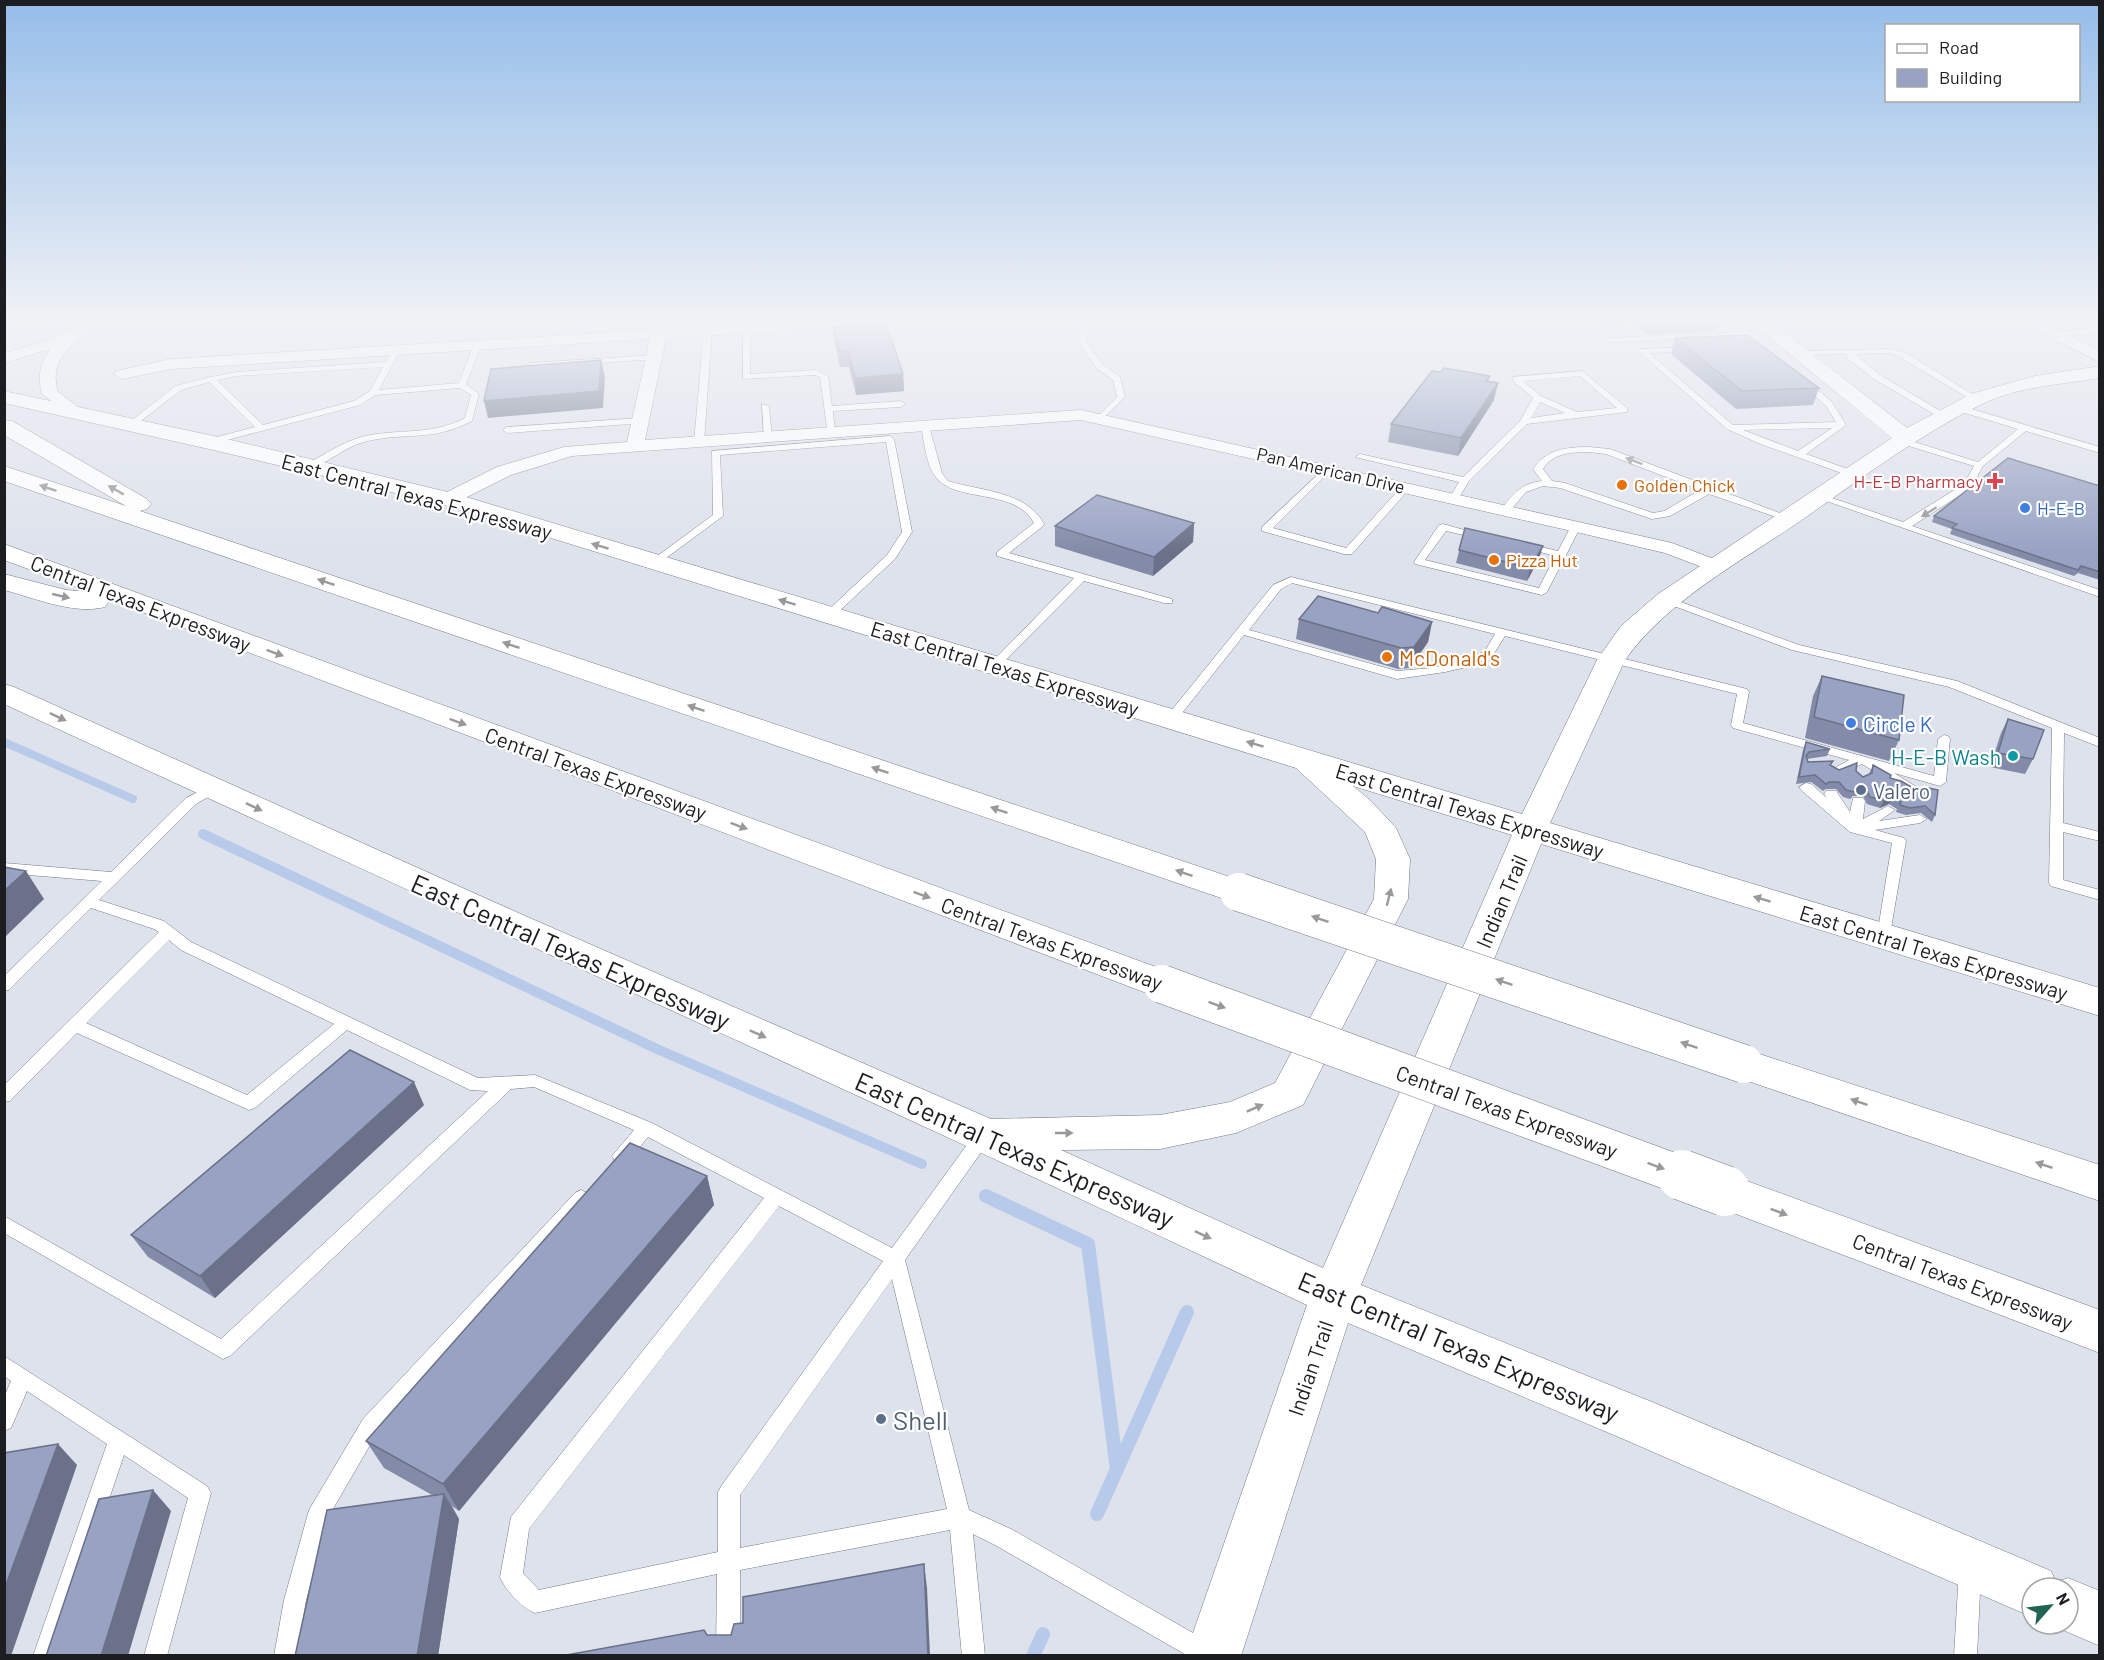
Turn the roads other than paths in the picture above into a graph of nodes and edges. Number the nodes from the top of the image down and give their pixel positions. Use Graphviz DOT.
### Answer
graph roads {
  1 [pos="6,397"];
  2 [pos="55,397"];
  3 [pos="166,397"];
  4 [pos="230,397"];
  5 [pos="366,397"];
  6 [pos="474,397"];
  7 [pos="646,397"];
  8 [pos="703,397"];
  9 [pos="827,397"];
  10 [pos="1121,397"];
  11 [pos="1610,397"];
  12 [pos="1695,397"];
  13 [pos="1821,397"];
  14 [pos="1854,397"];
  15 [pos="1931,397"];
  16 [pos="1948,397"];
  17 [pos="1990,397"];
  18 [pos="1538,398"];
  19 [pos="901,404"];
  20 [pos="765,406"];
  21 [pos="1959,408"];
  22 [pos="829,409"];
  23 [pos="78,414"];
  24 [pos="1575,414"];
  25 [pos="1100,418"];
  26 [pos="641,421"];
  27 [pos="1524,422"];
  28 [pos="130,425"];
  29 [pos="1842,425"];
  30 [pos="4,426"];
  31 [pos="925,426"];
  32 [pos="1730,427"];
  33 [pos="261,428"];
  34 [pos="2025,428"];
  35 [pos="507,430"];
  36 [pos="831,433"];
  37 [pos="768,437"];
  38 [pos="1904,439"];
  39 [pos="208,442"];
  40 [pos="699,442"];
  41 [pos="635,446"];
  42 [pos="2100,450"];
  43 [pos="1798,455"];
  44 [pos="1360,457"];
  45 [pos="1979,465"];
  46 [pos="310,466"];
  47 [pos="1327,469"];
  48 [pos="4,473"];
  49 [pos="1853,474"];
  50 [pos="1465,480"];
  51 [pos="1549,483"];
  52 [pos="1406,487"];
  53 [pos="1708,490"];
  54 [pos="1820,497"];
  55 [pos="1454,499"];
  56 [pos="448,500"];
  57 [pos="1506,510"];
  58 [pos="1788,518"];
  59 [pos="1576,526"];
  60 [pos="1904,526"];
  61 [pos="203,540"];
  62 [pos="4,552"];
  63 [pos="1562,555"];
  64 [pos="654,562"];
  65 [pos="1715,566"];
  66 [pos="1081,577"];
  67 [pos="4,582"];
  68 [pos="2100,594"];
  69 [pos="1667,600"];
  70 [pos="1168,601"];
  71 [pos="153,608"];
  72 [pos="829,615"];
  73 [pos="1241,631"];
  74 [pos="1501,633"];
  75 [pos="1611,660"];
  76 [pos="996,665"];
  77 [pos="4,693"];
  78 [pos="1171,718"];
  79 [pos="2058,726"];
  80 [pos="1944,739"];
  81 [pos="2100,743"];
  82 [pos="1299,757"];
  83 [pos="1863,759"];
  84 [pos="1821,763"];
  85 [pos="1835,771"];
  86 [pos="1861,778"];
  87 [pos="1890,786"];
  88 [pos="1806,787"];
  89 [pos="213,788"];
  90 [pos="1917,793"];
  91 [pos="1831,794"];
  92 [pos="1858,801"];
  93 [pos="1888,810"];
  94 [pos="1920,819"];
  95 [pos="2057,826"];
  96 [pos="1531,829"];
  97 [pos="1855,829"];
  98 [pos="2100,837"];
  99 [pos="4,868"];
  100 [pos="113,878"];
  101 [pos="2100,895"];
  102 [pos="89,902"];
  103 [pos="168,932"];
  104 [pos="1884,936"];
  105 [pos="4,986"];
  106 [pos="2100,1002"];
  107 [pos="345,1023"];
  108 [pos="75,1025"];
  109 [pos="507,1083"];
  110 [pos="4,1096"];
  111 [pos="646,1128"];
  112 [pos="984,1134"];
  113 [pos="2100,1183"];
  114 [pos="776,1196"];
  115 [pos="4,1224"];
  116 [pos="896,1259"];
  117 [pos="1335,1295"];
  118 [pos="2100,1332"];
  119 [pos="4,1365"];
  120 [pos="23,1377"];
  121 [pos="4,1421"];
  122 [pos="119,1440"];
  123 [pos="960,1517"];
  124 [pos="728,1561"];
  125 [pos="1970,1563"];
  126 [pos="2020,1585"];
  127 [pos="2080,1610"];
  128 [pos="2100,1619"];
  129 [pos="45,1656"];
  130 [pos="155,1656"];
  131 [pos="285,1656"];
  132 [pos="728,1656"];
  133 [pos="974,1656"];
  134 [pos="1212,1656"];
  135 [pos="1965,1656"];
  1 -- 23 [label="main road, East Central Texas Expressway"];
  2 -- 23 [label="street"];
  3 -- 28 [label="lane"];
  4 -- 33 [label="lane"];
  5 -- 33 [label="lane"];
  6 -- 46 [label="lane"];
  7 -- 26 [label="street"];
  8 -- 40 [label="lane"];
  9 -- 22 [label="lane"];
  10 -- 25 [label="lane"];
  11 -- 24 [label="lane"];
  12 -- 32 [label="lane"];
  13 -- 29 [label="lane"];
  14 -- 38 [label="main road"];
  15 -- 21 [label="lane"];
  16 -- 21 [label="lane"];
  17 -- 21 [label="main road, Indian Trail"];
  18 -- 24 [label="lane"];
  18 -- 27 [label="lane"];
  19 -- 22 [label="lane"];
  20 -- 37 [label="lane"];
  21 -- 34 [label="lane"];
  21 -- 38 [label="main road, Indian Trail"];
  22 -- 36 [label="lane"];
  23 -- 28 [label="main road, East Central Texas Expressway"];
  24 -- 27 [label="lane"];
  25 -- 31 [label="street, Pan American Drive"];
  25 -- 47 [label="street, Pan American Drive"];
  26 -- 35 [label="lane"];
  26 -- 41 [label="street"];
  27 -- 50 [label="lane"];
  28 -- 39 [label="main road, East Central Texas Expressway"];
  29 -- 32 [label="lane"];
  29 -- 43 [label="lane"];
  61 -- 30 [label="main road, one-way"];
  31 -- 36 [label="street, Pan American Drive"];
  31 -- 66 [label="lane"];
  32 -- 43 [label="lane"];
  33 -- 39 [label="lane"];
  34 -- 42 [label="lane"];
  34 -- 45 [label="lane"];
  36 -- 37 [label="street, Pan American Drive"];
  37 -- 40 [label="street, Pan American Drive"];
  38 -- 45 [label="lane"];
  38 -- 49 [label="main road, Indian Trail"];
  39 -- 46 [label="main road, East Central Texas Expressway"];
  40 -- 41 [label="street, Pan American Drive"];
  41 -- 56 [label="street, Pan American Drive"];
  43 -- 49 [label="lane"];
  44 -- 50 [label="lane"];
  45 -- 60 [label="lane, one-way"];
  46 -- 56 [label="main road, East Central Texas Expressway"];
  47 -- 52 [label="street, Pan American Drive"];
  47 -- 52 [label="lane"];
  61 -- 48 [label="main road, one-way"];
  49 -- 54 [label="main road, Indian Trail"];
  50 -- 55 [label="lane"];
  51 -- 53 [label="lane"];
  53 -- 51 [label="lane, one-way"];
  51 -- 57 [label="lane"];
  52 -- 55 [label="street, Pan American Drive"];
  53 -- 58 [label="lane"];
  54 -- 58 [label="main road, Indian Trail"];
  54 -- 60 [label="lane"];
  55 -- 57 [label="street, Pan American Drive"];
  64 -- 56 [label="main road, East Central Texas Expressway, one-way"];
  57 -- 59 [label="street, Pan American Drive"];
  58 -- 65 [label="main road, Indian Trail"];
  59 -- 63 [label="lane"];
  59 -- 65 [label="street, Pan American Drive"];
  60 -- 68 [label="lane"];
  113 -- 61 [label="main road, one-way, bridge"];
  62 -- 71 [label="main road, Central Texas Expressway"];
  63 -- 63 [label="lane"];
  72 -- 64 [label="main road, East Central Texas Expressway, one-way"];
  64 -- 72 [label="lane"];
  65 -- 69 [label="main road, Indian Trail"];
  66 -- 70 [label="lane"];
  66 -- 76 [label="lane"];
  67 -- 71 [label="main road, one-way"];
  69 -- 75 [label="main road, Indian Trail"];
  69 -- 79 [label="lane"];
  71 -- 118 [label="main road, Central Texas Expressway, one-way, bridge"];
  72 -- 76 [label="main road, East Central Texas Expressway"];
  73 -- 74 [label="lane"];
  73 -- 74 [label="lane"];
  73 -- 78 [label="lane"];
  74 -- 75 [label="lane"];
  75 -- 83 [label="lane"];
  75 -- 96 [label="main road, Indian Trail"];
  76 -- 78 [label="main road, East Central Texas Expressway"];
  77 -- 89 [label="main road, East Central Texas Expressway, one-way"];
  82 -- 78 [label="main road, East Central Texas Expressway, one-way"];
  79 -- 81 [label="lane"];
  79 -- 95 [label="lane"];
  80 -- 83 [label="lane"];
  82 -- 96 [label="main road, East Central Texas Expressway"];
  112 -- 82 [label="main road, one-way"];
  83 -- 84 [label="lane"];
  83 -- 85 [label="lane"];
  83 -- 86 [label="lane"];
  83 -- 87 [label="lane"];
  83 -- 90 [label="lane"];
  88 -- 97 [label="lane"];
  89 -- 100 [label="lane"];
  89 -- 112 [label="main road, East Central Texas Expressway, one-way"];
  91 -- 97 [label="lane"];
  92 -- 97 [label="lane"];
  93 -- 97 [label="lane"];
  94 -- 97 [label="lane"];
  95 -- 98 [label="lane"];
  95 -- 101 [label="lane"];
  104 -- 96 [label="main road, East Central Texas Expressway, one-way"];
  96 -- 117 [label="main road, Indian Trail"];
  97 -- 104 [label="lane"];
  99 -- 100 [label="lane"];
  100 -- 102 [label="lane"];
  102 -- 103 [label="lane"];
  102 -- 105 [label="lane"];
  103 -- 107 [label="lane"];
  103 -- 108 [label="lane"];
  104 -- 106 [label="main road, East Central Texas Expressway"];
  107 -- 108 [label="lane"];
  107 -- 109 [label="lane"];
  108 -- 110 [label="lane"];
  109 -- 111 [label="lane"];
  109 -- 115 [label="lane"];
  111 -- 114 [label="lane"];
  111 -- 131 [label="lane"];
  112 -- 116 [label="lane"];
  112 -- 117 [label="main road, East Central Texas Expressway, one-way"];
  114 -- 116 [label="lane"];
  114 -- 124 [label="lane"];
  116 -- 123 [label="lane"];
  116 -- 124 [label="lane"];
  117 -- 125 [label="main road, East Central Texas Expressway"];
  117 -- 134 [label="main road, Indian Trail"];
  119 -- 120 [label="lane"];
  120 -- 121 [label="lane"];
  120 -- 122 [label="lane"];
  122 -- 129 [label="lane"];
  122 -- 130 [label="lane"];
  123 -- 124 [label="lane"];
  123 -- 133 [label="lane"];
  123 -- 134 [label="lane"];
  124 -- 132 [label="lane"];
  125 -- 126 [label="main road, East Central Texas Expressway"];
  125 -- 135 [label="lane"];
  127 -- 128 [label="main road"];
}
